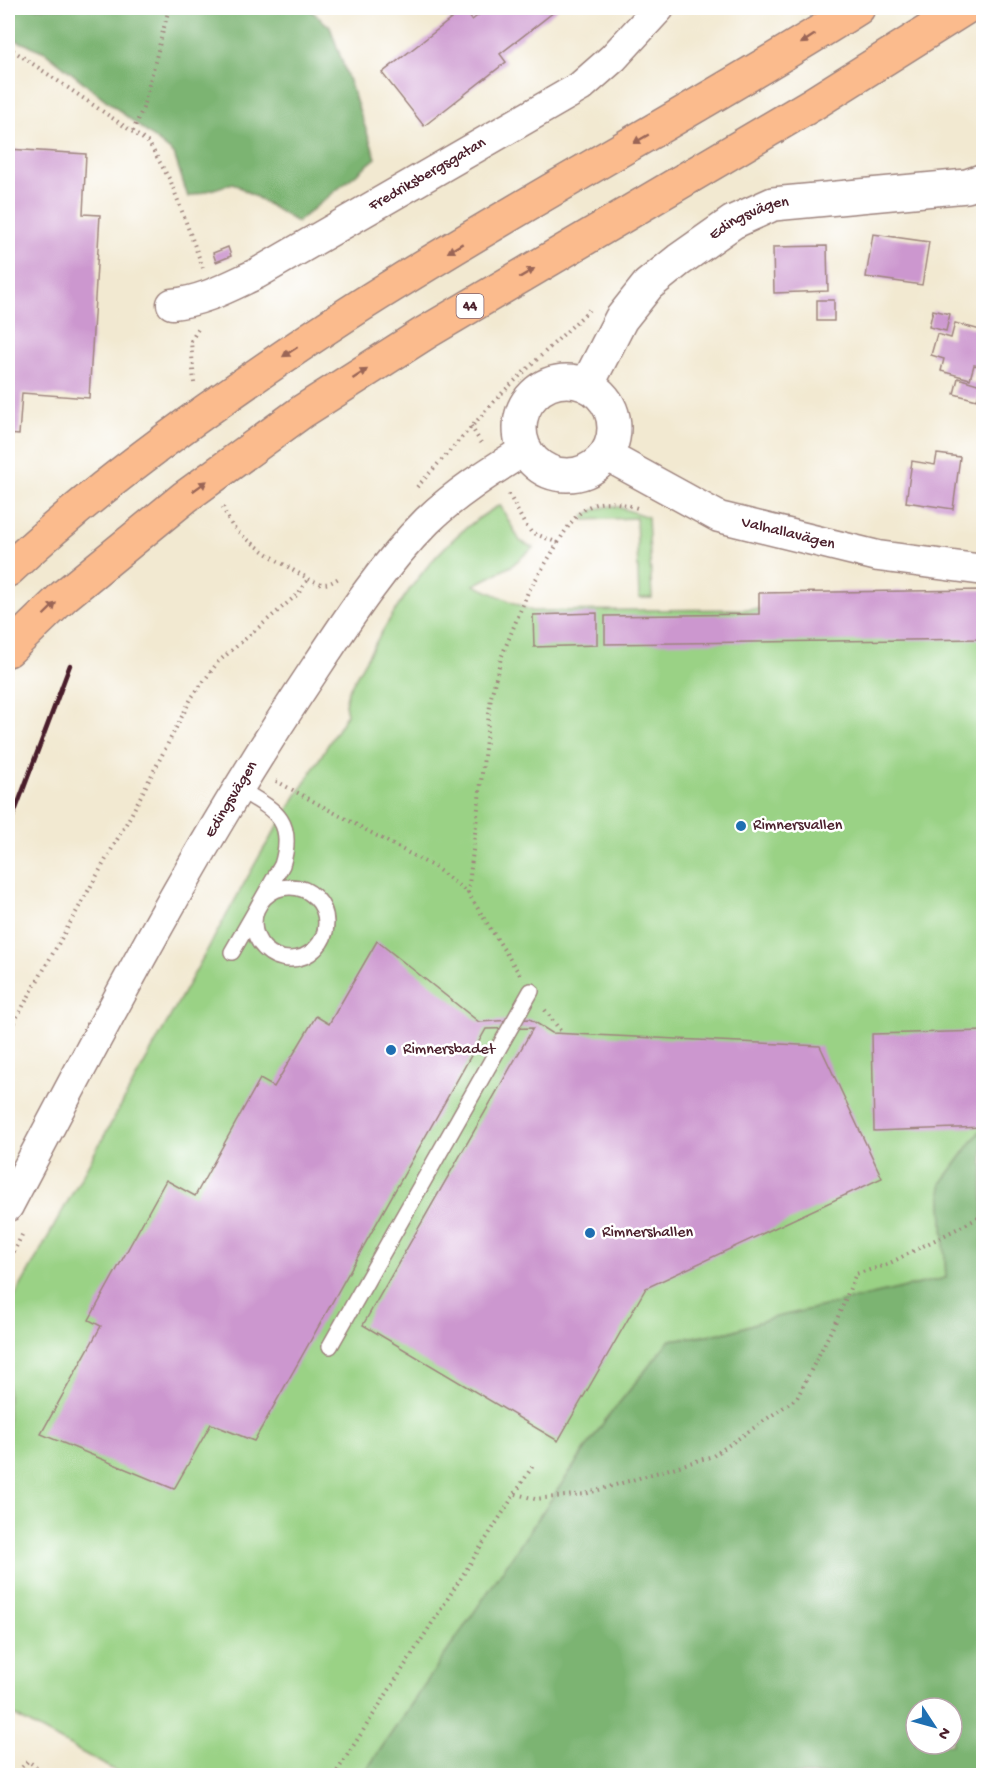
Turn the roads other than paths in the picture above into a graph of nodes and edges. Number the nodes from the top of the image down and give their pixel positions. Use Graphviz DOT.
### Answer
graph roads {
  1 [pos="858,8"];
  2 [pos="965,8"];
  3 [pos="655,9"];
  4 [pos="984,180"];
  5 [pos="172,304"];
  6 [pos="587,385"];
  7 [pos="525,450"];
  8 [pos="606,455"];
  9 [pos="8,570"];
  10 [pos="984,570"];
  11 [pos="8,650"];
  12 [pos="239,789"];
  13 [pos="258,906"];
  14 [pos="232,952"];
  15 [pos="531,991"];
  16 [pos="8,1206"];
  17 [pos="330,1346"];
  1 -- 9 [label="highway, one-way"];
  11 -- 2 [label="highway, 44, one-way"];
  3 -- 5 [label="street, Fredriksbergsgatan"];
  4 -- 6 [label="street, Edingsvägen"];
  6 -- 7 [label="street"];
  6 -- 8 [label="street"];
  7 -- 8 [label="street"];
  7 -- 12 [label="street, Edingsvägen"];
  8 -- 10 [label="street, Valhallavägen"];
  12 -- 13 [label="lane"];
  12 -- 16 [label="street, Edingsvägen"];
  13 -- 13 [label="lane"];
  13 -- 14 [label="lane"];
  15 -- 17 [label="lane"];
}
